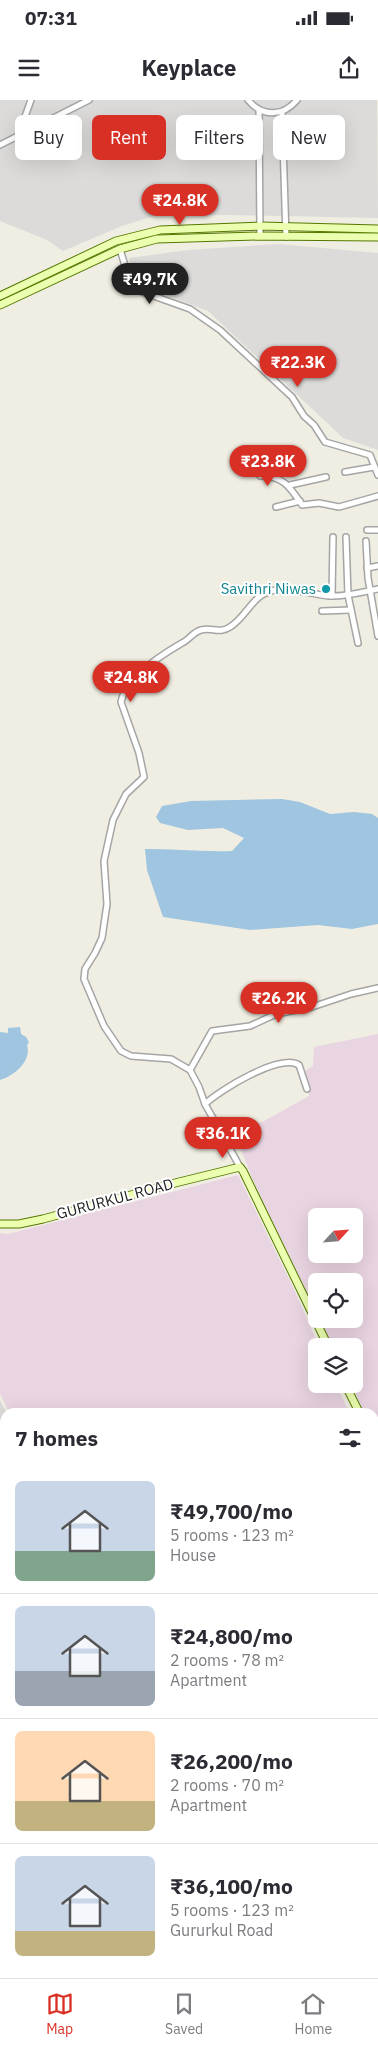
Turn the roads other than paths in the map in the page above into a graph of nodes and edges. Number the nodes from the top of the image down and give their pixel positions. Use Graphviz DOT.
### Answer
graph roads {
  1 [pos="31,100"];
  2 [pos="89,100"];
  3 [pos="248,100"];
  4 [pos="297,100"];
  5 [pos="259,110"];
  6 [pos="282,112"];
  7 [pos="26,115"];
  8 [pos="59,115"];
  9 [pos="15,138"];
  10 [pos="0,145"];
  11 [pos="261,226"];
  12 [pos="286,227"];
  13 [pos="378,229"];
  14 [pos="260,236"];
  15 [pos="286,237"];
  16 [pos="378,238"];
  17 [pos="120,249"];
  18 [pos="0,296"];
  19 [pos="0,305"];
  20 [pos="255,462"];
  21 [pos="374,467"];
  22 [pos="345,472"];
  23 [pos="378,475"];
  24 [pos="326,477"];
  25 [pos="290,485"];
  26 [pos="378,496"];
  27 [pos="300,501"];
  28 [pos="276,507"];
  29 [pos="367,530"];
  30 [pos="378,530"];
  31 [pos="333,537"];
  32 [pos="346,537"];
  33 [pos="366,541"];
  34 [pos="378,566"];
  35 [pos="367,568"];
  36 [pos="378,589"];
  37 [pos="369,590"];
  38 [pos="348,595"];
  39 [pos="332,596"];
  40 [pos="351,610"];
  41 [pos="322,611"];
  42 [pos="378,636"];
  43 [pos="358,643"];
  44 [pos="378,988"];
  45 [pos="190,1070"];
  46 [pos="307,1089"];
  47 [pos="205,1104"];
  48 [pos="240,1168"];
  49 [pos="0,1224"];
  50 [pos="324,1338"];
  51 [pos="350,1393"];
  52 [pos="357,1408"];
  1 -- 7 [label="street"];
  2 -- 8 [label="street"];
  3 -- 5 [label="street"];
  4 -- 6 [label="street"];
  5 -- 6 [label="street"];
  5 -- 11 [label="street"];
  6 -- 12 [label="street"];
  9 -- 10 [label="street"];
  11 -- 12 [label="main road"];
  11 -- 14 [label="street"];
  11 -- 18 [label="main road"];
  12 -- 13 [label="main road"];
  12 -- 15 [label="street"];
  14 -- 15 [label="main road"];
  14 -- 17 [label="main road"];
  15 -- 16 [label="main road"];
  17 -- 19 [label="main road"];
  17 -- 21 [label="street"];
  20 -- 25 [label="street"];
  21 -- 22 [label="street"];
  21 -- 23 [label="street"];
  24 -- 25 [label="street"];
  25 -- 27 [label="street"];
  26 -- 27 [label="street"];
  27 -- 28 [label="street"];
  29 -- 30 [label="street"];
  31 -- 39 [label="street"];
  32 -- 38 [label="street"];
  33 -- 35 [label="street"];
  34 -- 35 [label="street"];
  35 -- 37 [label="street"];
  36 -- 37 [label="street"];
  37 -- 38 [label="street"];
  37 -- 42 [label="street"];
  38 -- 39 [label="street"];
  38 -- 40 [label="street"];
  39 -- 45 [label="street"];
  40 -- 41 [label="street"];
  40 -- 43 [label="street"];
  44 -- 45 [label="street"];
  45 -- 47 [label="street"];
  46 -- 47 [label="street"];
  47 -- 48 [label="street"];
  48 -- 49 [label="main road, GURURKUL ROAD"];
  48 -- 50 [label="main road"];
  51 -- 52 [label="main road"];
}
